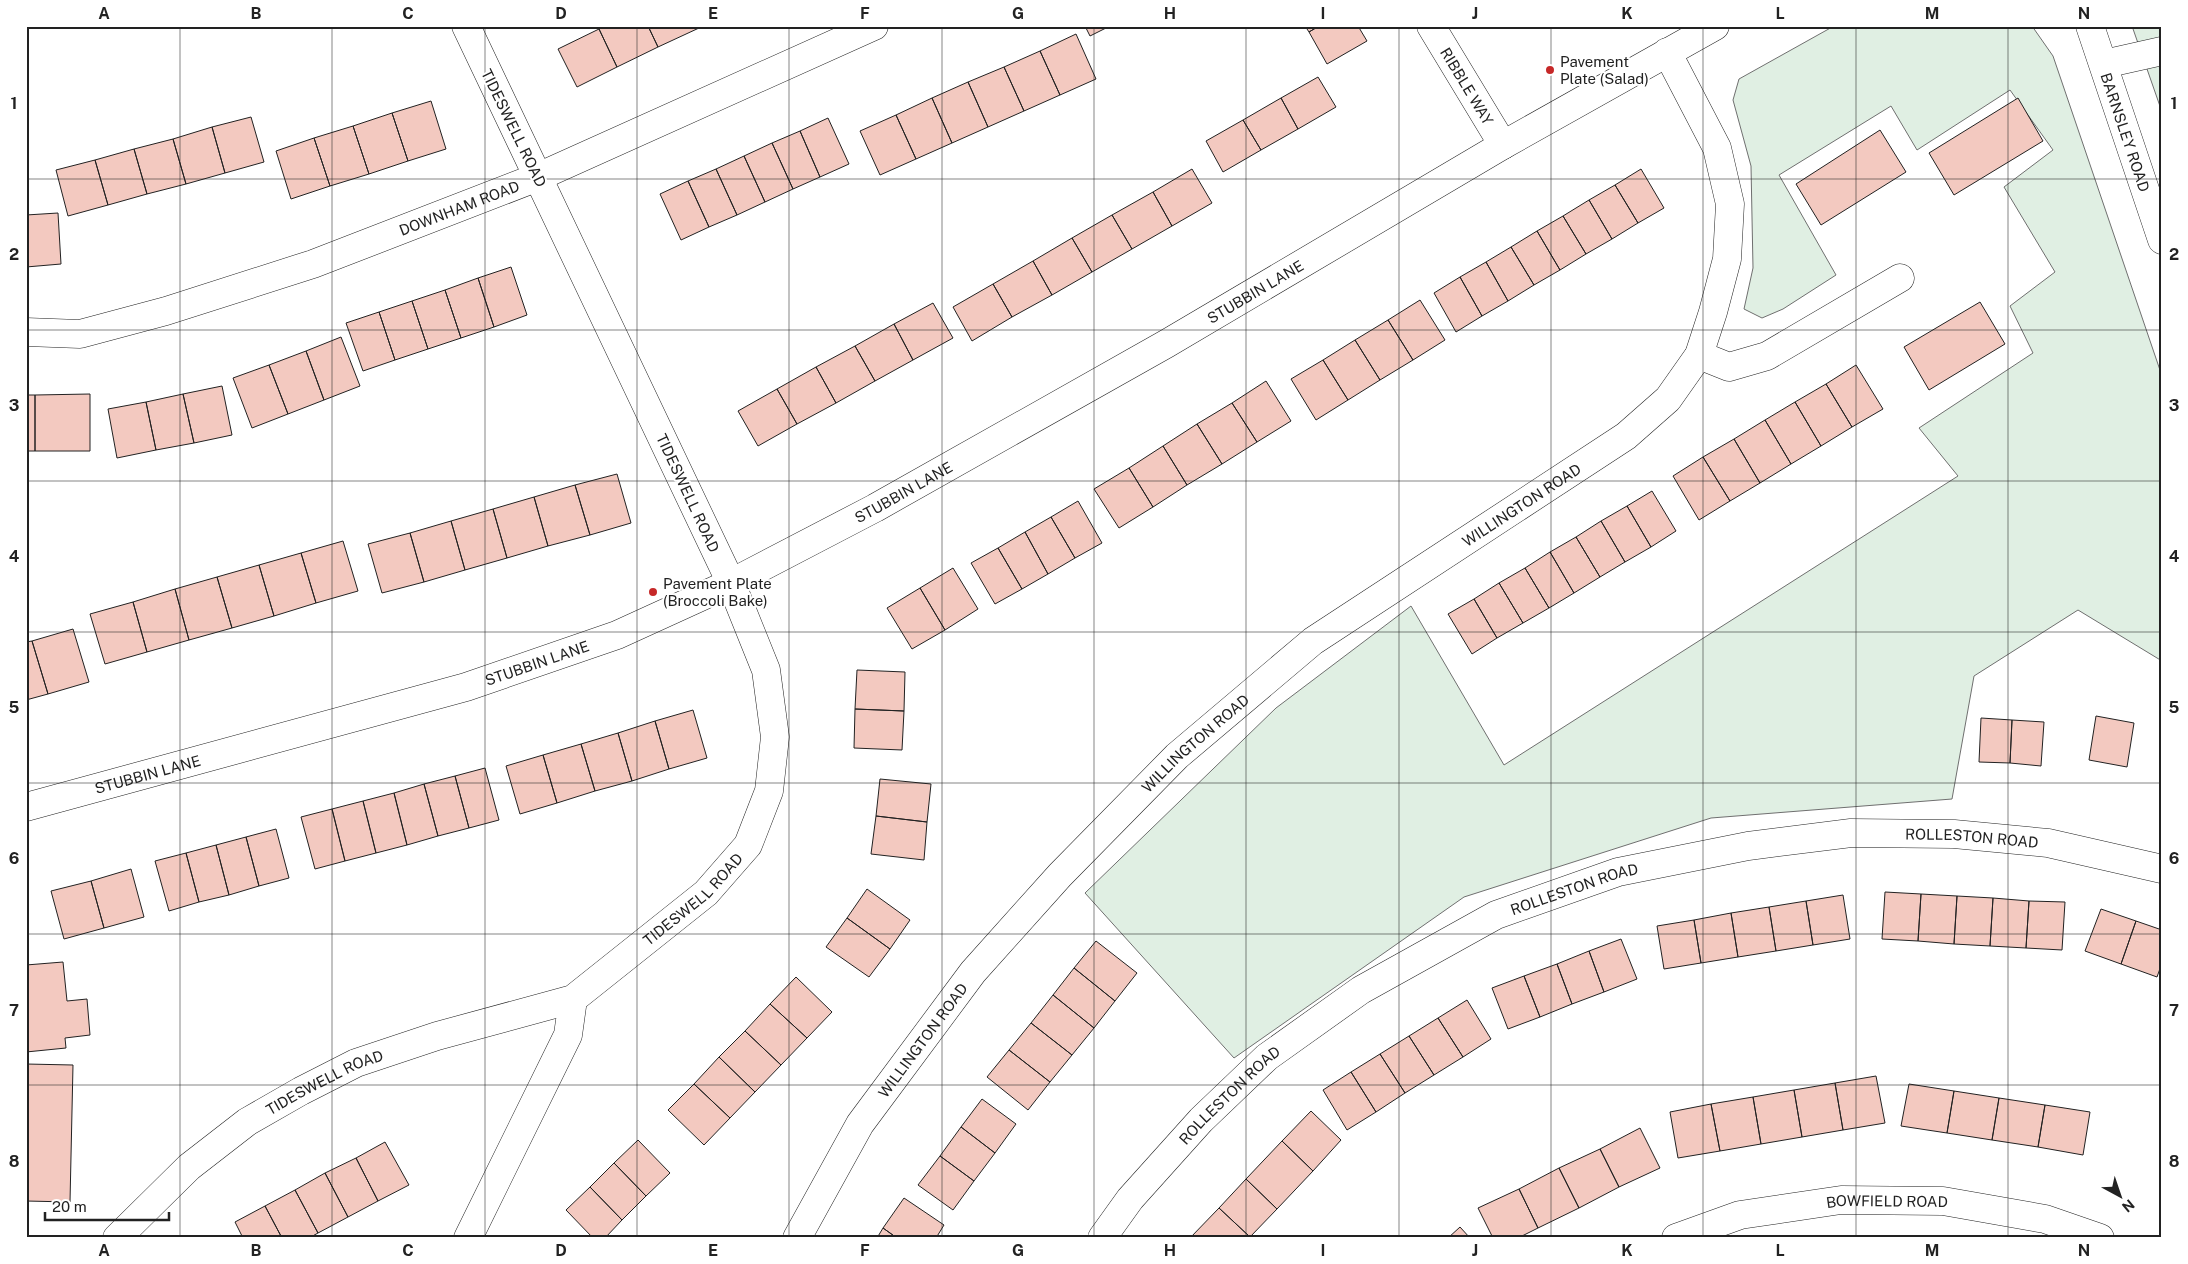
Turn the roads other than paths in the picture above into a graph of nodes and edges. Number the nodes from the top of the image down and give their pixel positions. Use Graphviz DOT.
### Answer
graph roads {
  1 [pos="466,26"];
  2 [pos="874,26"];
  3 [pos="1431,26"];
  4 [pos="1715,26"];
  5 [pos="2090,26"];
  6 [pos="2162,51"];
  7 [pos="1667,52"];
  8 [pos="2104,64"];
  9 [pos="1503,145"];
  10 [pos="538,177"];
  11 [pos="2162,240"];
  12 [pos="1900,278"];
  13 [pos="26,332"];
  14 [pos="1699,355"];
  15 [pos="731,583"];
  16 [pos="26,807"];
  17 [pos="2162,869"];
  18 [pos="573,999"];
  19 [pos="117,1238"];
  20 [pos="468,1238"];
  21 [pos="796,1238"];
  22 [pos="1102,1238"];
  23 [pos="1676,1238"];
  24 [pos="2100,1238"];
  1 -- 10 [label="street, TIDESWELL ROAD"];
  2 -- 10 [label="street, DOWNHAM ROAD"];
  3 -- 9 [label="street, RIBBLE WAY"];
  4 -- 7 [label="street, STUBBIN LANE"];
  5 -- 8 [label="street, BARNSLEY ROAD"];
  6 -- 8 [label="street"];
  7 -- 9 [label="street, STUBBIN LANE"];
  7 -- 14 [label="street, WILLINGTON ROAD"];
  8 -- 11 [label="street, BARNSLEY ROAD"];
  9 -- 15 [label="street, STUBBIN LANE"];
  10 -- 13 [label="street, DOWNHAM ROAD"];
  10 -- 15 [label="street, TIDESWELL ROAD"];
  12 -- 14 [label="street"];
  14 -- 21 [label="street, WILLINGTON ROAD"];
  15 -- 16 [label="street, STUBBIN LANE"];
  15 -- 18 [label="street, TIDESWELL ROAD"];
  17 -- 22 [label="street, ROLLESTON ROAD"];
  18 -- 19 [label="street, TIDESWELL ROAD"];
  18 -- 20 [label="street"];
  23 -- 24 [label="street, BOWFIELD ROAD"];
}
